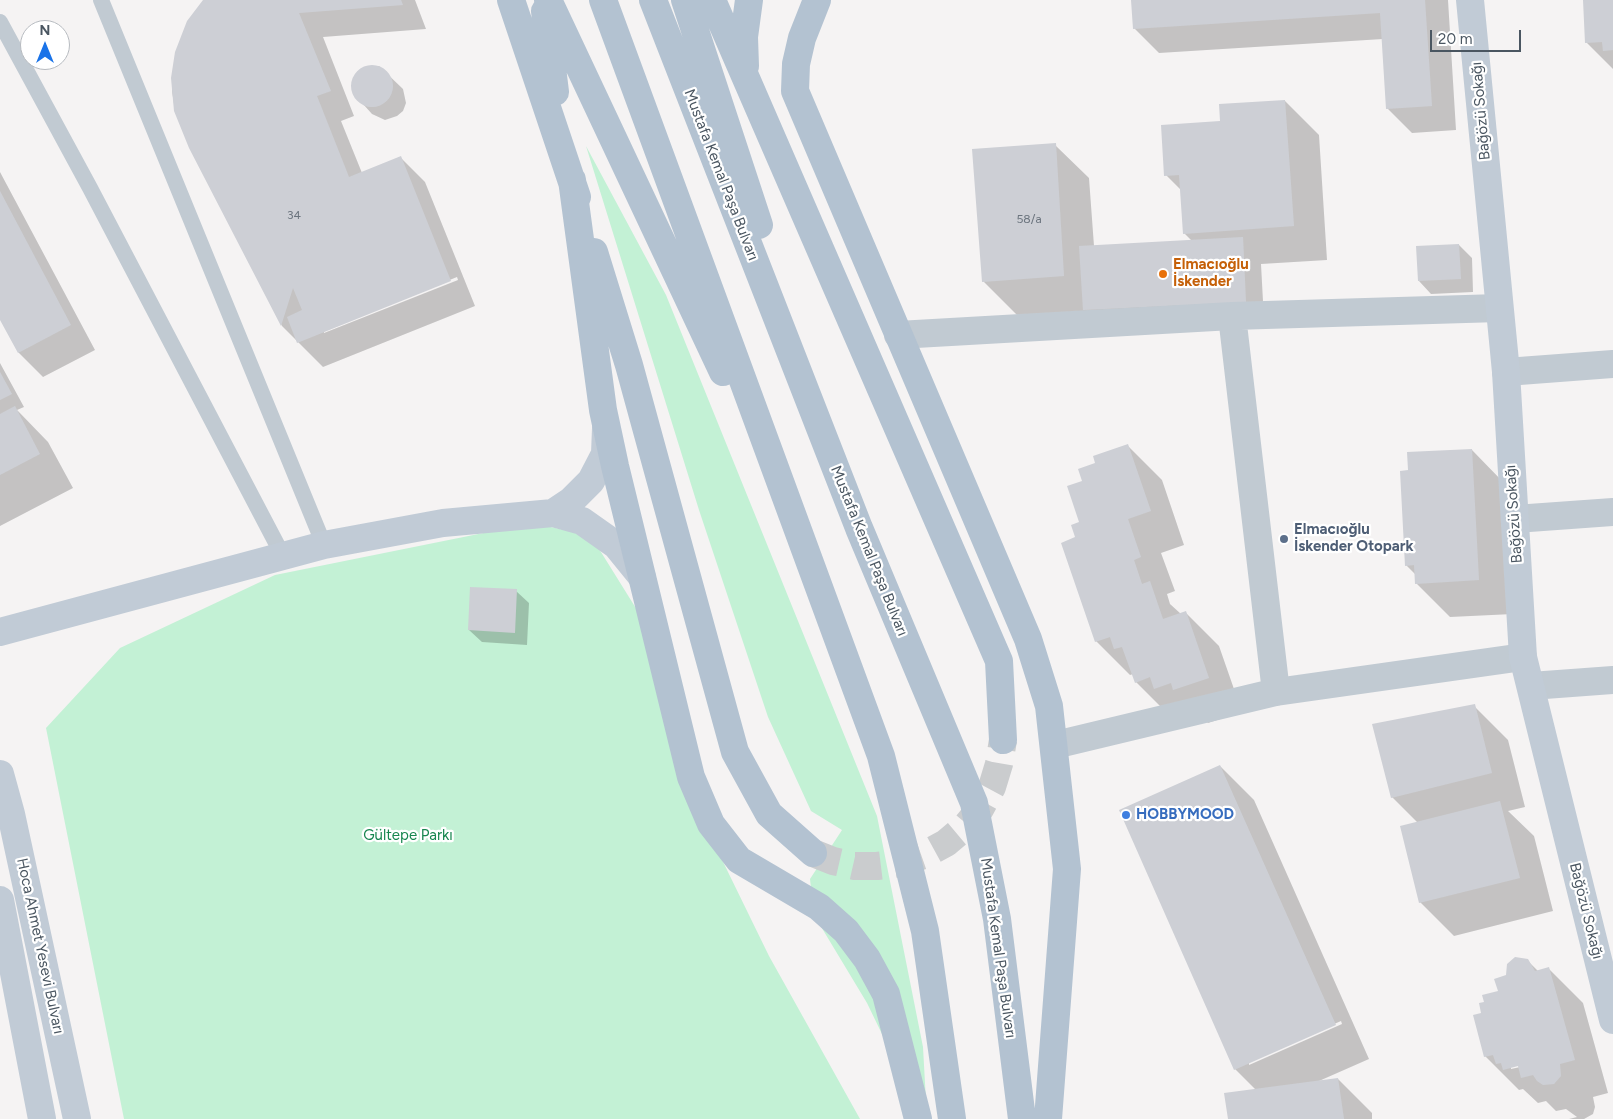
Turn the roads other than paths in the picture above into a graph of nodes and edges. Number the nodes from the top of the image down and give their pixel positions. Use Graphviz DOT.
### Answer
graph roads {
  1 [pos="101,0"];
  2 [pos="511,0"];
  3 [pos="544,0"];
  4 [pos="548,0"];
  5 [pos="603,0"];
  6 [pos="653,0"];
  7 [pos="685,0"];
  8 [pos="712,0"];
  9 [pos="749,0"];
  10 [pos="817,0"];
  11 [pos="1470,0"];
  12 [pos="0,22"];
  13 [pos="748,82"];
  14 [pos="562,146"];
  15 [pos="572,180"];
  16 [pos="1499,308"];
  17 [pos="1232,316"];
  18 [pos="898,335"];
  19 [pos="1613,364"];
  20 [pos="1506,372"];
  21 [pos="606,423"];
  22 [pos="1613,512"];
  23 [pos="553,513"];
  24 [pos="1515,519"];
  25 [pos="859,528"];
  26 [pos="802,538"];
  27 [pos="324,544"];
  28 [pos="283,556"];
  29 [pos="642,577"];
  30 [pos="0,632"];
  31 [pos="1523,657"];
  32 [pos="1613,680"];
  33 [pos="1531,686"];
  34 [pos="1276,692"];
  35 [pos="1003,740"];
  36 [pos="1055,745"];
  37 [pos="0,774"];
  38 [pos="812,853"];
  39 [pos="0,900"];
  40 [pos="1613,1020"];
  41 [pos="42,1119"];
  42 [pos="77,1119"];
  43 [pos="918,1119"];
  44 [pos="952,1119"];
  45 [pos="1022,1119"];
  46 [pos="1048,1119"];
  1 -- 27 [label="lane"];
  2 -- 14 [label="main road"];
  3 -- 14 [label="main road"];
  4 -- 26 [label="main road"];
  5 -- 26 [label="main road"];
  6 -- 25 [label="main road, Mustafa Kemal Paşa Bulvarı"];
  7 -- 25 [label="main road"];
  8 -- 13 [label="main road"];
  9 -- 13 [label="main road"];
  10 -- 18 [label="main road"];
  11 -- 16 [label="street, Bağözü Sokağı"];
  12 -- 28 [label="lane"];
  13 -- 35 [label="main road"];
  14 -- 15 [label="main road"];
  15 -- 21 [label="main road"];
  15 -- 38 [label="main road"];
  16 -- 17 [label="street"];
  16 -- 20 [label="street, Bağözü Sokağı"];
  17 -- 18 [label="street"];
  17 -- 34 [label="street"];
  18 -- 36 [label="main road"];
  19 -- 20 [label="street"];
  20 -- 24 [label="street, Bağözü Sokağı"];
  21 -- 23 [label="street"];
  21 -- 29 [label="main road"];
  22 -- 24 [label="street"];
  23 -- 27 [label="street"];
  23 -- 29 [label="street"];
  24 -- 31 [label="street, Bağözü Sokağı"];
  25 -- 45 [label="main road, Mustafa Kemal Paşa Bulvarı"];
  26 -- 44 [label="main road"];
  27 -- 28 [label="street"];
  28 -- 30 [label="street"];
  29 -- 43 [label="main road"];
  31 -- 33 [label="street, Bağözü Sokağı"];
  31 -- 34 [label="street"];
  32 -- 33 [label="street"];
  33 -- 40 [label="street, Bağözü Sokağı"];
  34 -- 36 [label="street"];
  36 -- 46 [label="main road"];
  37 -- 42 [label="street, Hoca Ahmet Yesevi Bulvarı"];
  39 -- 41 [label="street"];
}
